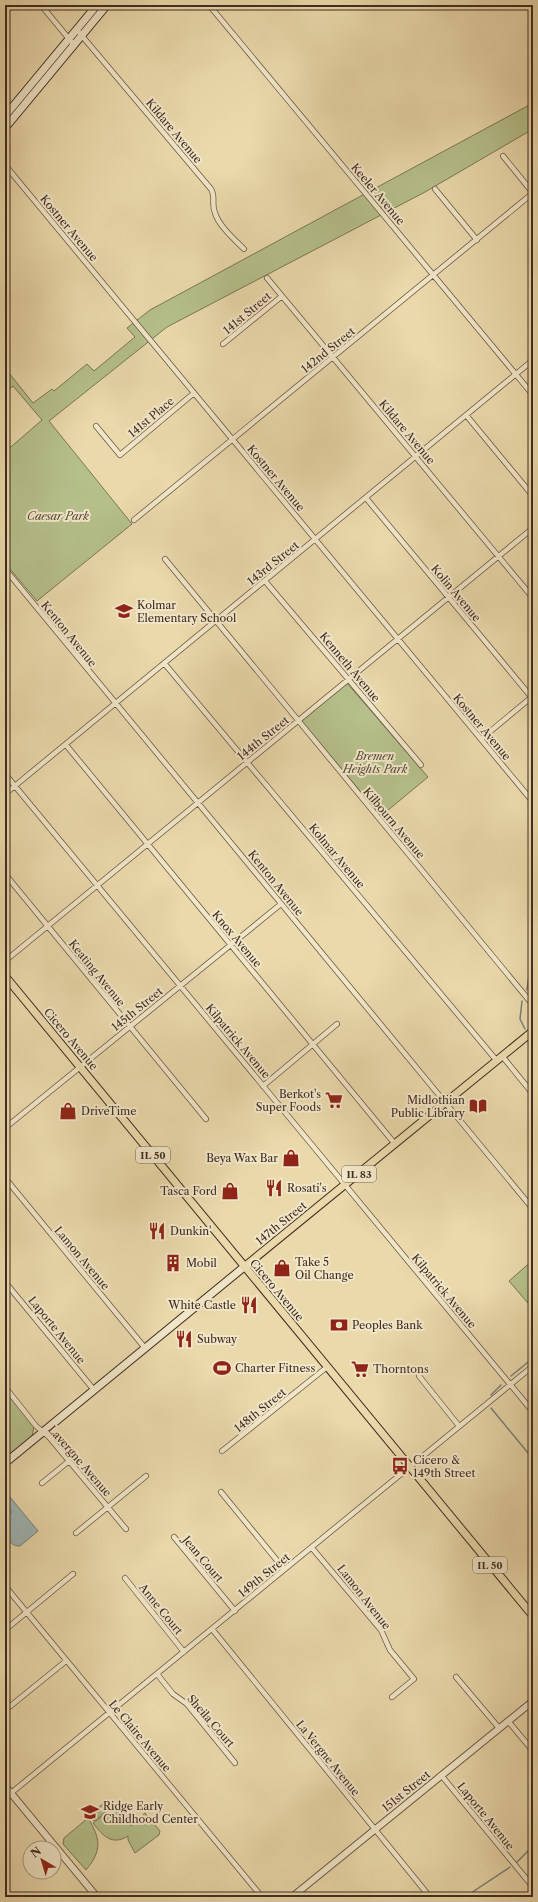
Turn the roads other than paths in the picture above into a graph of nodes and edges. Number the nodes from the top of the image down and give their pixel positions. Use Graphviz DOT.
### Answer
graph roads {
  1 [pos="41,5"];
  2 [pos="97,5"];
  3 [pos="107,5"];
  4 [pos="209,5"];
  5 [pos="79,32"];
  6 [pos="71,42"];
  7 [pos="5,116"];
  8 [pos="5,128"];
  9 [pos="503,156"];
  10 [pos="5,165"];
  11 [pos="435,189"];
  12 [pos="533,193"];
  13 [pos="477,240"];
  14 [pos="244,250"];
  15 [pos="433,275"];
  16 [pos="267,278"];
  17 [pos="282,296"];
  18 [pos="223,344"];
  19 [pos="333,357"];
  20 [pos="533,360"];
  21 [pos="516,374"];
  22 [pos="194,393"];
  23 [pos="533,395"];
  24 [pos="466,415"];
  25 [pos="96,426"];
  26 [pos="232,440"];
  27 [pos="416,457"];
  28 [pos="533,496"];
  29 [pos="366,498"];
  30 [pos="134,520"];
  31 [pos="533,528"];
  32 [pos="315,540"];
  33 [pos="498,556"];
  34 [pos="165,559"];
  35 [pos="5,569"];
  36 [pos="265,580"];
  37 [pos="448,598"];
  38 [pos="533,598"];
  39 [pos="216,621"];
  40 [pos="398,639"];
  41 [pos="164,664"];
  42 [pos="349,679"];
  43 [pos="532,698"];
  44 [pos="115,704"];
  45 [pos="298,721"];
  46 [pos="480,739"];
  47 [pos="66,744"];
  48 [pos="247,763"];
  49 [pos="420,765"];
  50 [pos="5,774"];
  51 [pos="15,786"];
  52 [pos="5,794"];
  53 [pos="533,802"];
  54 [pos="198,803"];
  55 [pos="148,844"];
  56 [pos="5,874"];
  57 [pos="98,886"];
  58 [pos="281,904"];
  59 [pos="48,926"];
  60 [pos="230,944"];
  61 [pos="5,961"];
  62 [pos="5,976"];
  63 [pos="180,985"];
  64 [pos="533,1005"];
  65 [pos="337,1024"];
  66 [pos="130,1027"];
  67 [pos="533,1031"];
  68 [pos="313,1044"];
  69 [pos="500,1059"];
  70 [pos="80,1067"];
  71 [pos="263,1086"];
  72 [pos="533,1094"];
  73 [pos="446,1103"];
  74 [pos="206,1120"];
  75 [pos="5,1128"];
  76 [pos="395,1144"];
  77 [pos="5,1178"];
  78 [pos="344,1186"];
  79 [pos="533,1208"];
  80 [pos="244,1267"];
  81 [pos="5,1282"];
  82 [pos="145,1348"];
  83 [pos="533,1366"];
  84 [pos="327,1367"];
  85 [pos="419,1376"];
  86 [pos="510,1384"];
  87 [pos="5,1387"];
  88 [pos="94,1390"];
  89 [pos="533,1412"];
  90 [pos="459,1426"];
  91 [pos="44,1432"];
  92 [pos="222,1451"];
  93 [pos="69,1461"];
  94 [pos="5,1463"];
  95 [pos="410,1467"];
  96 [pos="146,1476"];
  97 [pos="42,1483"];
  98 [pos="221,1492"];
  99 [pos="107,1507"];
  100 [pos="126,1529"];
  101 [pos="76,1533"];
  102 [pos="174,1537"];
  103 [pos="312,1548"];
  104 [pos="284,1569"];
  105 [pos="73,1574"];
  106 [pos="125,1578"];
  107 [pos="5,1586"];
  108 [pos="234,1611"];
  109 [pos="26,1612"];
  110 [pos="533,1616"];
  111 [pos="212,1629"];
  112 [pos="5,1630"];
  113 [pos="184,1652"];
  114 [pos="66,1661"];
  115 [pos="157,1674"];
  116 [pos="456,1677"];
  117 [pos="392,1697"];
  118 [pos="533,1701"];
  119 [pos="109,1713"];
  120 [pos="5,1714"];
  121 [pos="508,1721"];
  122 [pos="499,1728"];
  123 [pos="533,1751"];
  124 [pos="235,1763"];
  125 [pos="441,1775"];
  126 [pos="5,1786"];
  127 [pos="11,1793"];
  128 [pos="5,1798"];
  129 [pos="375,1830"];
  130 [pos="533,1887"];
  131 [pos="97,1897"];
  132 [pos="262,1897"];
  133 [pos="292,1897"];
  134 [pos="430,1897"];
  1 -- 6 [label="street"];
  2 -- 5 [label="main road"];
  3 -- 5 [label="main road"];
  4 -- 15 [label="street, Keeler Avenue"];
  5 -- 6 [label="main road"];
  5 -- 14 [label="street, Kildare Avenue"];
  6 -- 7 [label="main road"];
  6 -- 8 [label="main road"];
  9 -- 12 [label="street"];
  10 -- 22 [label="street, Kostner Avenue"];
  11 -- 13 [label="street"];
  12 -- 13 [label="street, 142nd Street"];
  13 -- 15 [label="street, 142nd Street"];
  15 -- 19 [label="street, 142nd Street"];
  15 -- 21 [label="street, Keeler Avenue"];
  16 -- 17 [label="street, Kildare Avenue"];
  17 -- 18 [label="street, 141st Street"];
  17 -- 19 [label="street, Kildare Avenue"];
  19 -- 26 [label="street, 142nd Street"];
  19 -- 27 [label="street, Kildare Avenue"];
  20 -- 21 [label="street, 143rd Street"];
  21 -- 23 [label="street, Keeler Avenue"];
  21 -- 24 [label="street, 143rd Street"];
  22 -- 25 [label="street, 141st Place"];
  22 -- 26 [label="street, Kostner Avenue"];
  24 -- 27 [label="street, 143rd Street"];
  24 -- 28 [label="street"];
  26 -- 30 [label="street, 142nd Street"];
  26 -- 32 [label="street, Kostner Avenue"];
  27 -- 29 [label="street, 143rd Street"];
  27 -- 33 [label="street, Kildare Avenue"];
  29 -- 32 [label="street, 143rd Street"];
  29 -- 37 [label="street, Kolin Avenue"];
  31 -- 33 [label="street, 144th Street"];
  32 -- 36 [label="street, 143rd Street"];
  32 -- 40 [label="street, Kostner Avenue"];
  33 -- 37 [label="street, 144th Street"];
  33 -- 38 [label="street, Kildare Avenue"];
  34 -- 39 [label="street, Kilbourn Avenue"];
  35 -- 44 [label="street, Kenton Avenue"];
  36 -- 39 [label="street, 143rd Street"];
  36 -- 42 [label="street, Kenneth Avenue"];
  37 -- 40 [label="street, 144th Street"];
  37 -- 43 [label="street, Kolin Avenue"];
  39 -- 41 [label="street, 143rd Street"];
  39 -- 45 [label="street, Kilbourn Avenue"];
  40 -- 42 [label="street, 144th Street"];
  40 -- 46 [label="street, Kostner Avenue"];
  41 -- 44 [label="street, 143rd Street"];
  41 -- 48 [label="street, Kolmar Avenue"];
  42 -- 45 [label="street, 144th Street"];
  42 -- 49 [label="street, Kenneth Avenue"];
  43 -- 46 [label="street"];
  44 -- 47 [label="street, 143rd Street"];
  44 -- 54 [label="street, Kenton Avenue"];
  45 -- 48 [label="street, 144th Street"];
  45 -- 64 [label="street, Kilbourn Avenue"];
  46 -- 53 [label="street, Kostner Avenue"];
  47 -- 51 [label="street, 143rd Street"];
  47 -- 55 [label="street, Knox Avenue"];
  48 -- 54 [label="street, 144th Street"];
  48 -- 69 [label="street, Kolmar Avenue"];
  50 -- 51 [label="street, Kilpatrick Avenue"];
  51 -- 52 [label="street, 143rd Street"];
  51 -- 57 [label="street, Kilpatrick Avenue"];
  54 -- 55 [label="street, 144th Street"];
  54 -- 58 [label="street, Kenton Avenue"];
  55 -- 57 [label="street, 144th Street"];
  55 -- 60 [label="street, Knox Avenue"];
  56 -- 59 [label="street, Keating Avenue"];
  57 -- 59 [label="street, 144th Street"];
  57 -- 63 [label="street, Kilpatrick Avenue"];
  58 -- 60 [label="street, 145th Street"];
  58 -- 73 [label="street, Kenton Avenue"];
  59 -- 61 [label="street, 144th Street"];
  59 -- 66 [label="street, Keating Avenue"];
  60 -- 63 [label="street, 145th Street"];
  60 -- 68 [label="street, Knox Avenue"];
  62 -- 70 [label="main road, Cicero Avenue / IL 50"];
  63 -- 66 [label="street, 145th Street"];
  63 -- 71 [label="street, Kilpatrick Avenue"];
  65 -- 68 [label="street"];
  66 -- 70 [label="street, 145th Street"];
  66 -- 74 [label="street, Keating Avenue"];
  67 -- 69 [label="main road, 147th Street / IL 83"];
  68 -- 71 [label="street"];
  68 -- 76 [label="street, Knox Avenue"];
  69 -- 72 [label="street, Kolmar Avenue"];
  69 -- 73 [label="main road, 147th Street / IL 83"];
  70 -- 75 [label="street, 145th Street"];
  70 -- 80 [label="main road, Cicero Avenue / IL 50"];
  71 -- 78 [label="street, Kilpatrick Avenue"];
  73 -- 76 [label="main road, 147th Street / IL 83"];
  73 -- 79 [label="street, Kenton Avenue"];
  76 -- 78 [label="main road, 147th Street / IL 83"];
  77 -- 82 [label="street, Lamon Avenue"];
  78 -- 80 [label="main road, 147th Street / IL 83"];
  78 -- 86 [label="street, Kilpatrick Avenue"];
  80 -- 82 [label="main road, 147th Street"];
  80 -- 84 [label="main road, Cicero Avenue / IL 50"];
  81 -- 88 [label="street, Laporte Avenue"];
  82 -- 88 [label="main road, 147th Street"];
  83 -- 86 [label="street, 149th Street"];
  84 -- 92 [label="street, 148th Street"];
  84 -- 95 [label="main road, Cicero Avenue / IL 50"];
  85 -- 90 [label="street"];
  86 -- 89 [label="street, Kilpatrick Avenue"];
  86 -- 90 [label="street, 149th Street"];
  87 -- 91 [label="street, Lavergne Avenue"];
  88 -- 91 [label="main road, 147th Street"];
  90 -- 95 [label="street, 149th Street"];
  91 -- 93 [label="street, Lavergne Avenue"];
  91 -- 94 [label="main road, 147th Street"];
  93 -- 97 [label="street"];
  93 -- 99 [label="street, Lavergne Avenue"];
  95 -- 103 [label="street, 149th Street"];
  95 -- 110 [label="main road, Cicero Avenue / IL 50"];
  96 -- 99 [label="street"];
  98 -- 104 [label="street"];
  99 -- 100 [label="street, Lavergne Avenue"];
  99 -- 101 [label="street"];
  102 -- 108 [label="street, Jean Court"];
  103 -- 104 [label="street, 149th Street"];
  103 -- 117 [label="street, Lamon Avenue"];
  104 -- 108 [label="street, 149th Street"];
  105 -- 109 [label="street"];
  106 -- 113 [label="street, Anne Court"];
  107 -- 109 [label="street, Le Claire Avenue"];
  108 -- 111 [label="street, 149th Street"];
  109 -- 112 [label="street"];
  109 -- 114 [label="street, Le Claire Avenue"];
  111 -- 113 [label="street, 149th Street"];
  111 -- 129 [label="street, La Vergne Avenue"];
  113 -- 115 [label="street, 149th Street"];
  114 -- 119 [label="street, Le Claire Avenue"];
  114 -- 120 [label="street"];
  115 -- 119 [label="street, 149th Street"];
  115 -- 124 [label="street, Sheila Court"];
  116 -- 122 [label="street"];
  118 -- 121 [label="street, 151st Street"];
  119 -- 127 [label="street, 149th Street"];
  119 -- 132 [label="street, Le Claire Avenue"];
  121 -- 122 [label="street, 151st Street"];
  121 -- 123 [label="street"];
  122 -- 125 [label="street, 151st Street"];
  125 -- 129 [label="street, 151st Street"];
  125 -- 130 [label="street, Laporte Avenue"];
  126 -- 127 [label="street"];
  127 -- 128 [label="street, 149th Street"];
  127 -- 131 [label="street"];
  129 -- 133 [label="street, 151st Street"];
  129 -- 134 [label="street, La Vergne Avenue"];
}
